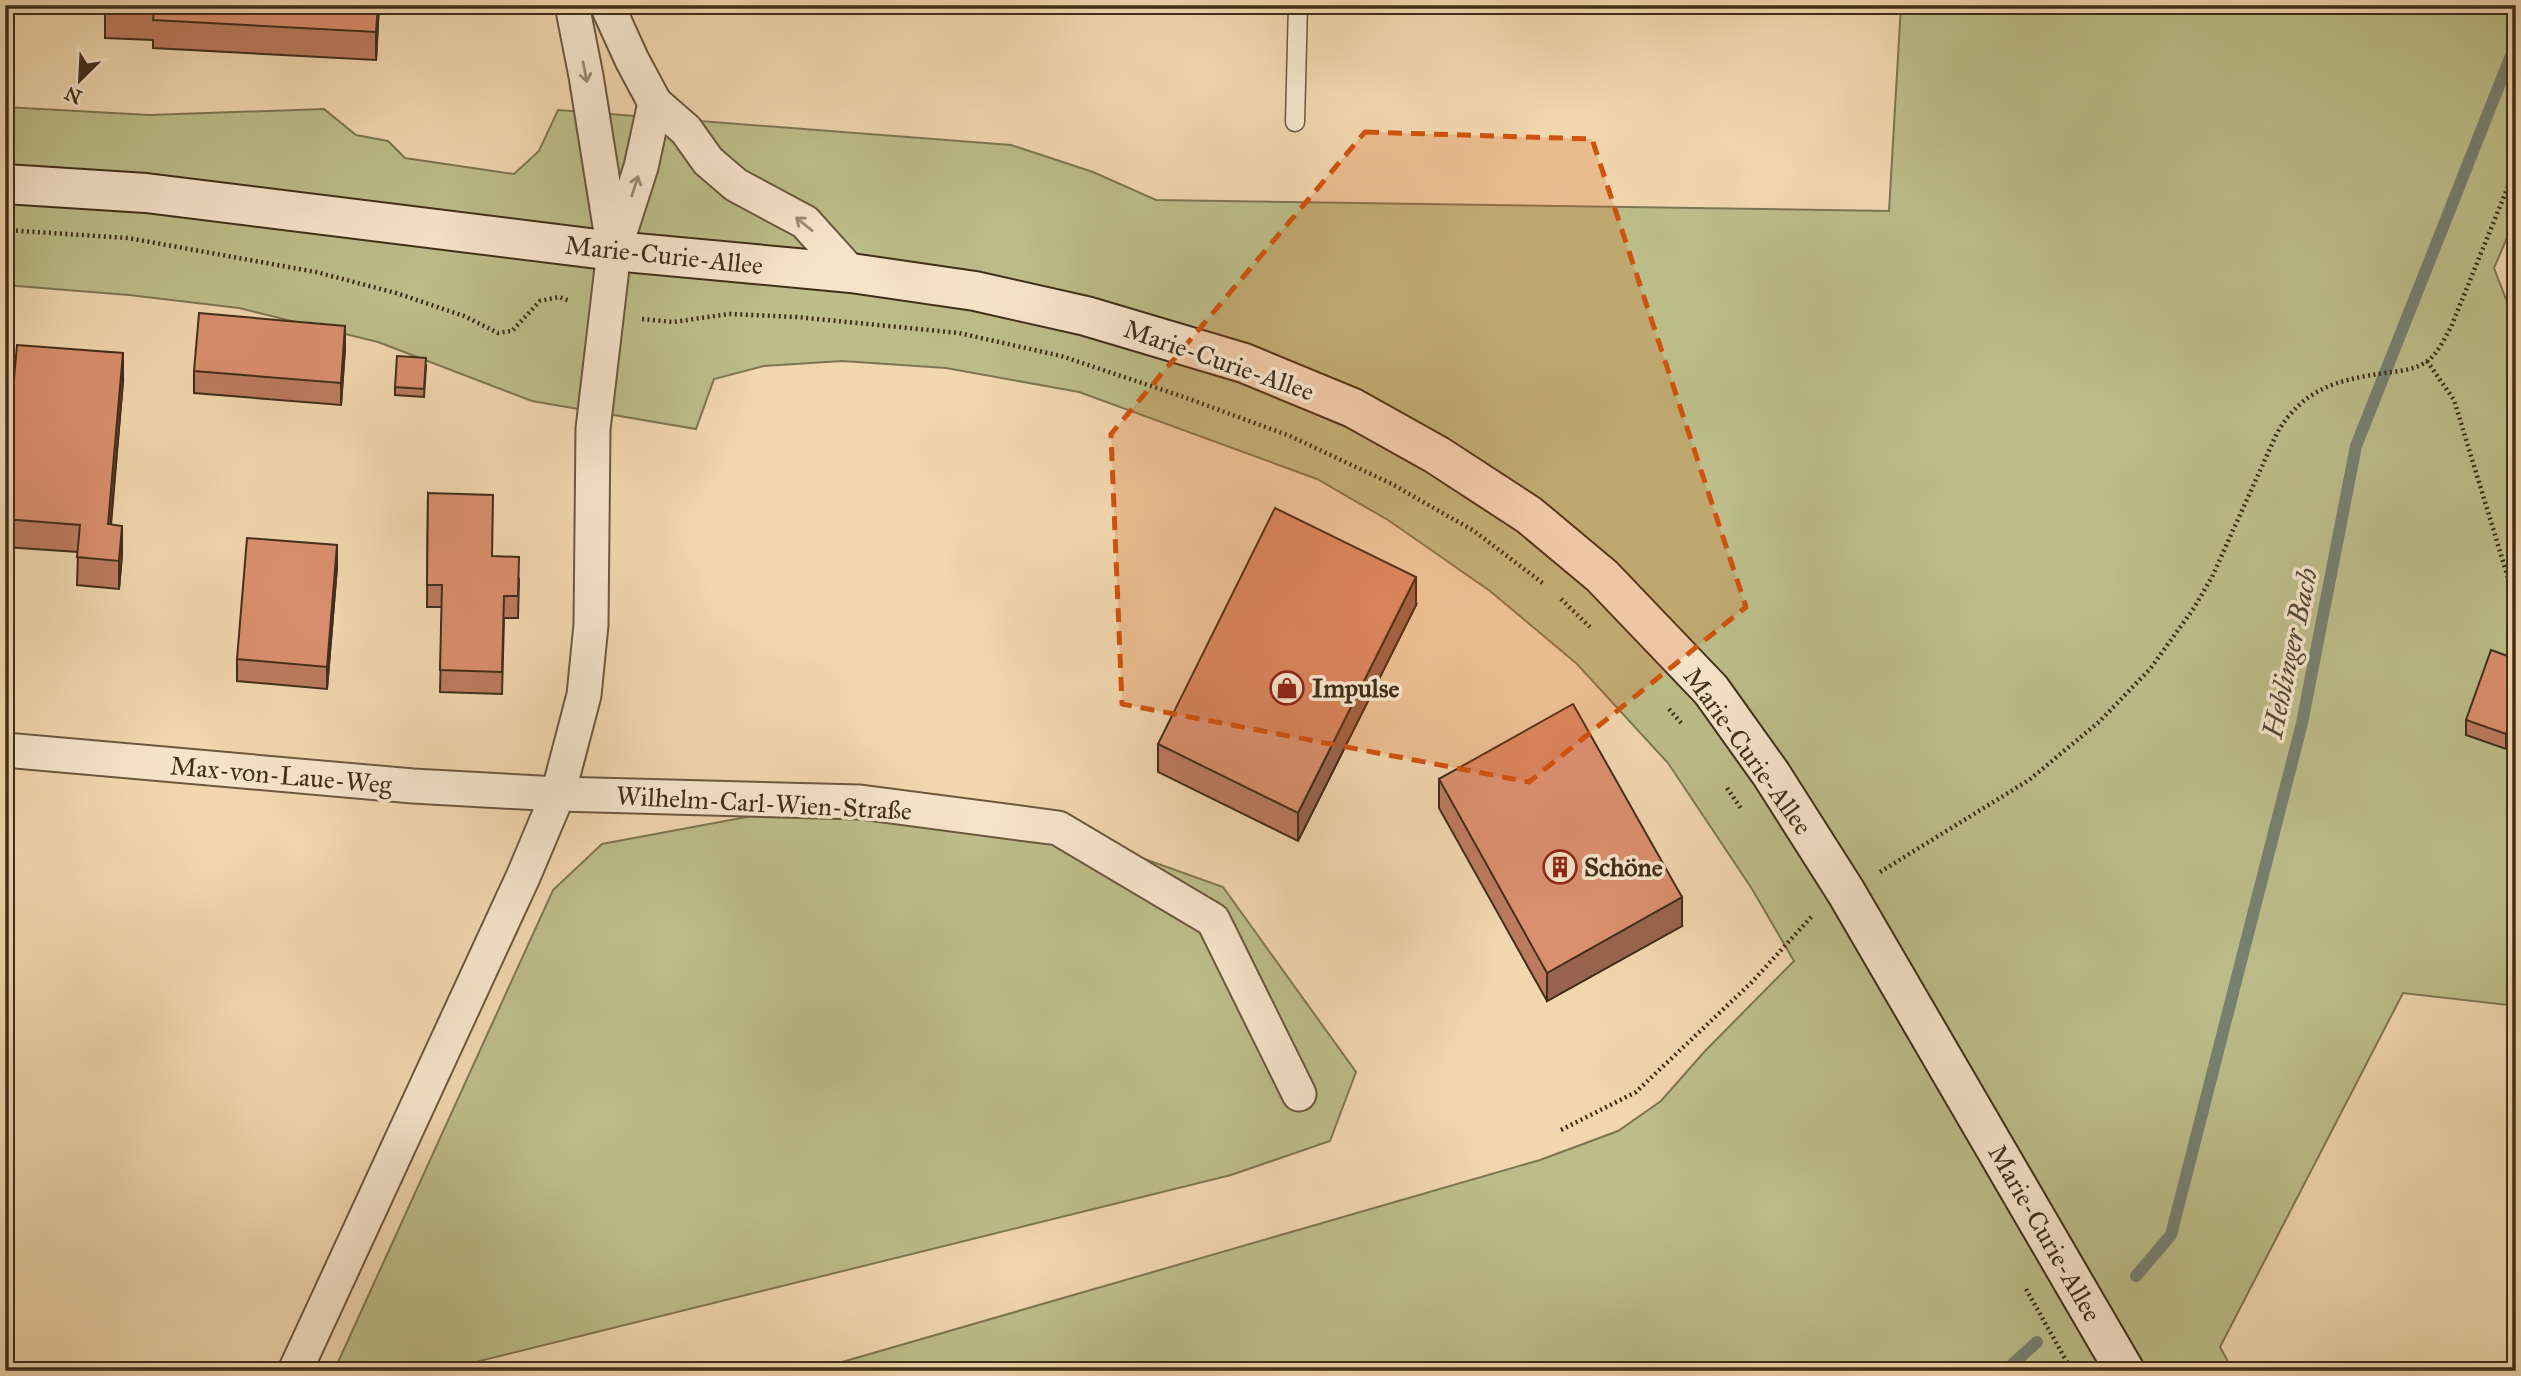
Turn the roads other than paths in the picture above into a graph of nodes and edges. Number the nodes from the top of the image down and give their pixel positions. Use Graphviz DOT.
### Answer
graph roads {
  1 [pos="572,5"];
  2 [pos="607,5"];
  3 [pos="1298,5"];
  4 [pos="655,103"];
  5 [pos="1295,122"];
  6 [pos="5,184"];
  7 [pos="614,251"];
  8 [pos="851,273"];
  9 [pos="5,750"];
  10 [pos="558,794"];
  11 [pos="1299,1094"];
  12 [pos="295,1371"];
  13 [pos="2125,1371"];
  1 -- 7 [label="street, one-way"];
  2 -- 4 [label="street"];
  3 -- 5 [label="lane"];
  7 -- 4 [label="street, one-way"];
  8 -- 4 [label="street, one-way"];
  6 -- 7 [label="main road, Marie-Curie-Allee"];
  7 -- 8 [label="main road, Marie-Curie-Allee"];
  7 -- 10 [label="street"];
  8 -- 13 [label="main road, Marie-Curie-Allee"];
  9 -- 10 [label="street, Max-von-Laue-Weg"];
  10 -- 11 [label="street, Wilhelm-Carl-Wien-Straße"];
  10 -- 12 [label="street"];
}
